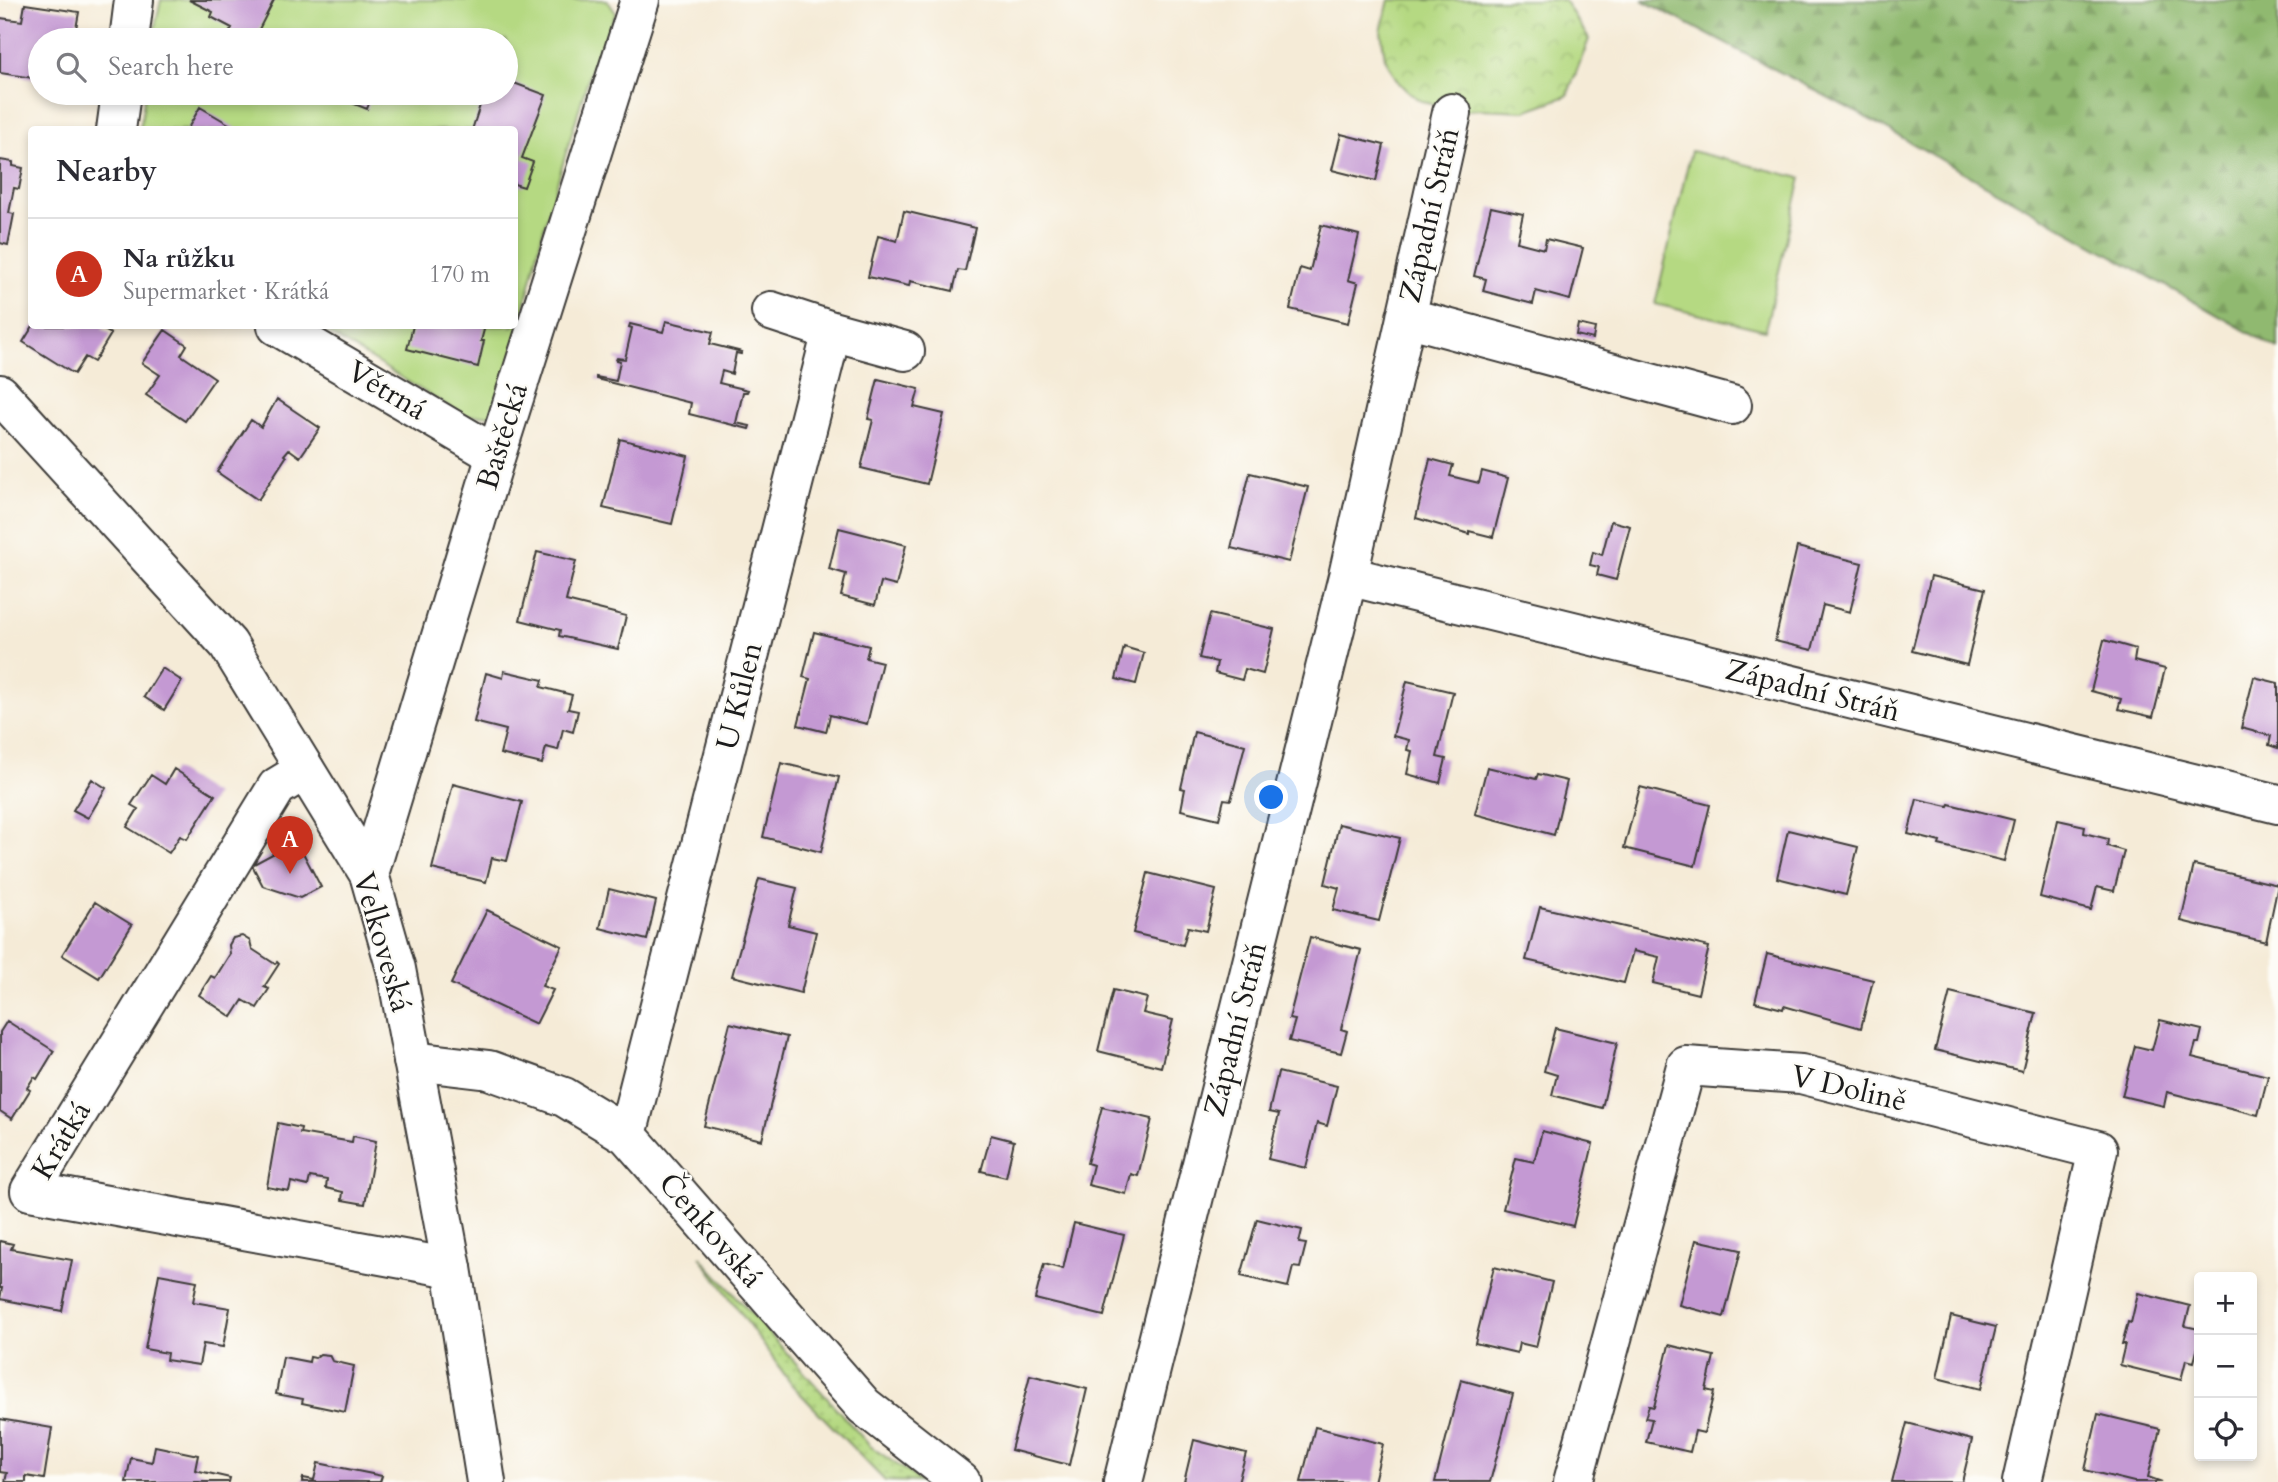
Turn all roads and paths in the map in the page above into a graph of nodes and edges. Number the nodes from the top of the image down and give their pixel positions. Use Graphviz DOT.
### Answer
graph roads {
  1 [pos="134,0"];
  2 [pos="640,0"];
  3 [pos="130,28"];
  4 [pos="119,105"];
  5 [pos="1452,113"];
  6 [pos="117,126"];
  7 [pos="771,311"];
  8 [pos="1406,317"];
  9 [pos="282,329"];
  10 [pos="832,331"];
  11 [pos="905,351"];
  12 [pos="0,394"];
  13 [pos="1732,405"];
  14 [pos="496,455"];
  15 [pos="1348,576"];
  16 [pos="305,769"];
  17 [pos="2278,804"];
  18 [pos="369,874"];
  19 [pos="413,1061"];
  20 [pos="627,1135"];
  21 [pos="452,1268"];
  22 [pos="486,1482"];
  23 [pos="961,1482"];
  24 [pos="1123,1482"];
  25 [pos="1573,1482"];
  26 [pos="2022,1482"];
  1 -- 3 [label="street"];
  2 -- 14 [label="street, Baštěcká"];
  4 -- 6 [label="street"];
  5 -- 8 [label="street, Západní Stráň"];
  7 -- 10 [label="street"];
  8 -- 13 [label="street, Západní Stráň"];
  8 -- 15 [label="street, Západní Stráň"];
  9 -- 14 [label="street, Větrná"];
  10 -- 11 [label="street"];
  10 -- 20 [label="street, U Kůlen"];
  12 -- 16 [label="street, Velkoveská"];
  14 -- 18 [label="street, Baštěcká"];
  15 -- 17 [label="street, Západní Stráň"];
  15 -- 24 [label="street, Západní Stráň"];
  16 -- 18 [label="street, Velkoveská"];
  16 -- 21 [label="street, Krátká"];
  18 -- 19 [label="street, Velkoveská"];
  19 -- 20 [label="street, Čenkovská"];
  19 -- 21 [label="street, Velkoveská"];
  20 -- 23 [label="street, Čenkovská"];
  21 -- 22 [label="street, Velkoveská"];
  25 -- 26 [label="street, V Dolině"];
}
